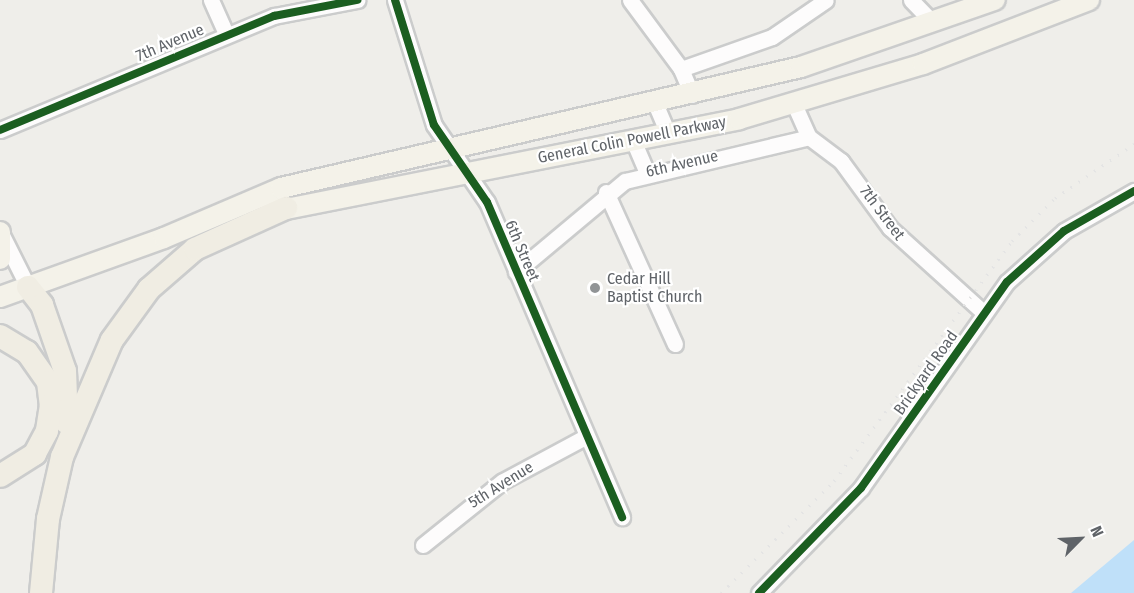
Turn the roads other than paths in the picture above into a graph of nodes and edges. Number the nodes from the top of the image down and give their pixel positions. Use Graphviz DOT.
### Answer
graph roads {
  1 [pos="211,0"];
  2 [pos="357,0"];
  3 [pos="395,0"];
  4 [pos="630,0"];
  5 [pos="826,0"];
  6 [pos="911,0"];
  7 [pos="995,0"];
  8 [pos="1089,0"];
  9 [pos="932,22"];
  10 [pos="226,34"];
  11 [pos="681,69"];
  12 [pos="692,95"];
  13 [pos="655,104"];
  14 [pos="794,104"];
  15 [pos="0,130"];
  16 [pos="668,134"];
  17 [pos="809,137"];
  18 [pos="633,140"];
  19 [pos="447,147"];
  20 [pos="646,171"];
  21 [pos="469,172"];
  22 [pos="1134,190"];
  23 [pos="606,192"];
  24 [pos="286,208"];
  25 [pos="0,232"];
  26 [pos="164,238"];
  27 [pos="0,259"];
  28 [pos="516,272"];
  29 [pos="28,287"];
  30 [pos="0,297"];
  31 [pos="983,312"];
  32 [pos="0,336"];
  33 [pos="675,344"];
  34 [pos="48,382"];
  35 [pos="587,436"];
  36 [pos="62,457"];
  37 [pos="0,476"];
  38 [pos="622,517"];
  39 [pos="423,545"];
  40 [pos="41,593"];
  41 [pos="759,593"];
  1 -- 10 [label="street"];
  2 -- 10 [label="street, 7th Avenue"];
  3 -- 19 [label="street, 6th Street"];
  4 -- 11 [label="street"];
  5 -- 11 [label="street"];
  6 -- 9 [label="street"];
  7 -- 9 [label="main road, General Colin Powell Parkway"];
  8 -- 14 [label="main road, General Colin Powell Parkway"];
  9 -- 12 [label="main road, General Colin Powell Parkway"];
  10 -- 15 [label="street, 7th Avenue"];
  11 -- 12 [label="street"];
  12 -- 13 [label="main road, General Colin Powell Parkway"];
  13 -- 16 [label="street"];
  13 -- 19 [label="main road, General Colin Powell Parkway"];
  14 -- 16 [label="main road, General Colin Powell Parkway"];
  14 -- 17 [label="street, 7th Street"];
  16 -- 18 [label="main road, General Colin Powell Parkway"];
  17 -- 20 [label="street, 6th Avenue"];
  17 -- 31 [label="street, 7th Street"];
  18 -- 20 [label="street"];
  18 -- 21 [label="main road, General Colin Powell Parkway"];
  19 -- 21 [label="street, 6th Street"];
  19 -- 26 [label="main road, General Colin Powell Parkway"];
  20 -- 23 [label="street, 6th Avenue"];
  21 -- 24 [label="main road, General Colin Powell Parkway"];
  21 -- 28 [label="street, 6th Street"];
  22 -- 31 [label="street, Brickyard Road"];
  23 -- 28 [label="street, 6th Avenue"];
  23 -- 33 [label="street"];
  24 -- 26 [label="main road, General Colin Powell Parkway"];
  24 -- 36 [label="highway"];
  25 -- 27 [label="main road"];
  25 -- 29 [label="street"];
  26 -- 29 [label="main road, General Colin Powell Parkway"];
  28 -- 35 [label="street, 6th Street"];
  29 -- 30 [label="main road, General Colin Powell Parkway"];
  29 -- 34 [label="highway"];
  29 -- 36 [label="highway"];
  31 -- 41 [label="street, Brickyard Road"];
  32 -- 34 [label="highway"];
  34 -- 37 [label="highway"];
  35 -- 38 [label="street, 6th Street"];
  35 -- 39 [label="street, 5th Avenue"];
  36 -- 40 [label="highway"];
}
